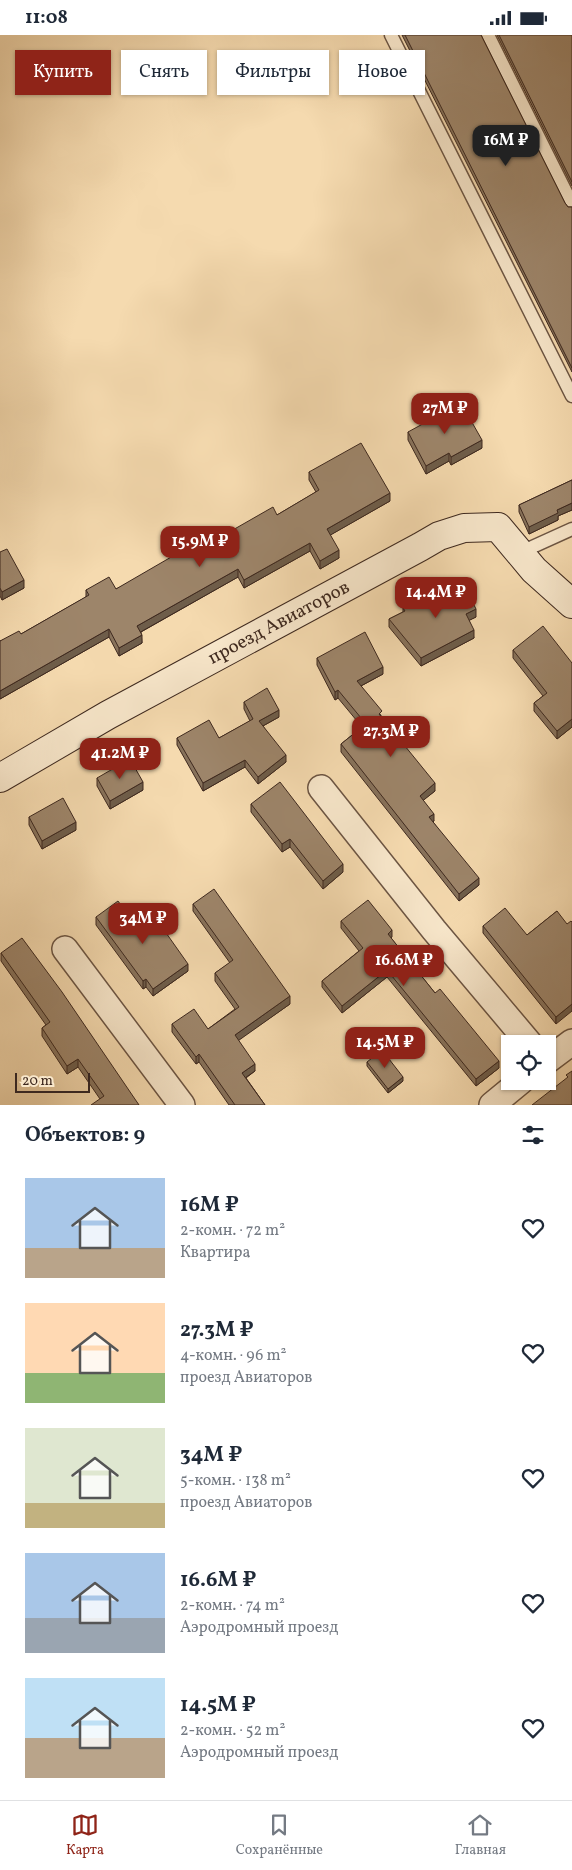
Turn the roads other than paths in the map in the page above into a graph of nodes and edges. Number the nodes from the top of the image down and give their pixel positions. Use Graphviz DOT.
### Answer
graph roads {
  1 [pos="391,35"];
  2 [pos="488,35"];
  3 [pos="572,204"];
  4 [pos="572,395"];
  5 [pos="572,529"];
  6 [pos="519,553"];
  7 [pos="572,603"];
  8 [pos="0,778"];
  9 [pos="321,788"];
  10 [pos="65,949"];
  11 [pos="522,1035"];
  12 [pos="572,1042"];
  13 [pos="556,1054"];
  14 [pos="510,1090"];
  15 [pos="182,1105"];
  16 [pos="492,1105"];
  1 -- 4 [label="lane"];
  2 -- 3 [label="lane"];
  5 -- 6 [label="lane"];
  6 -- 7 [label="street, проезд Авиаторов"];
  6 -- 8 [label="street, проезд Авиаторов"];
  9 -- 11 [label="street"];
  10 -- 15 [label="street"];
  12 -- 13 [label="street"];
  14 -- 16 [label="street"];
}
